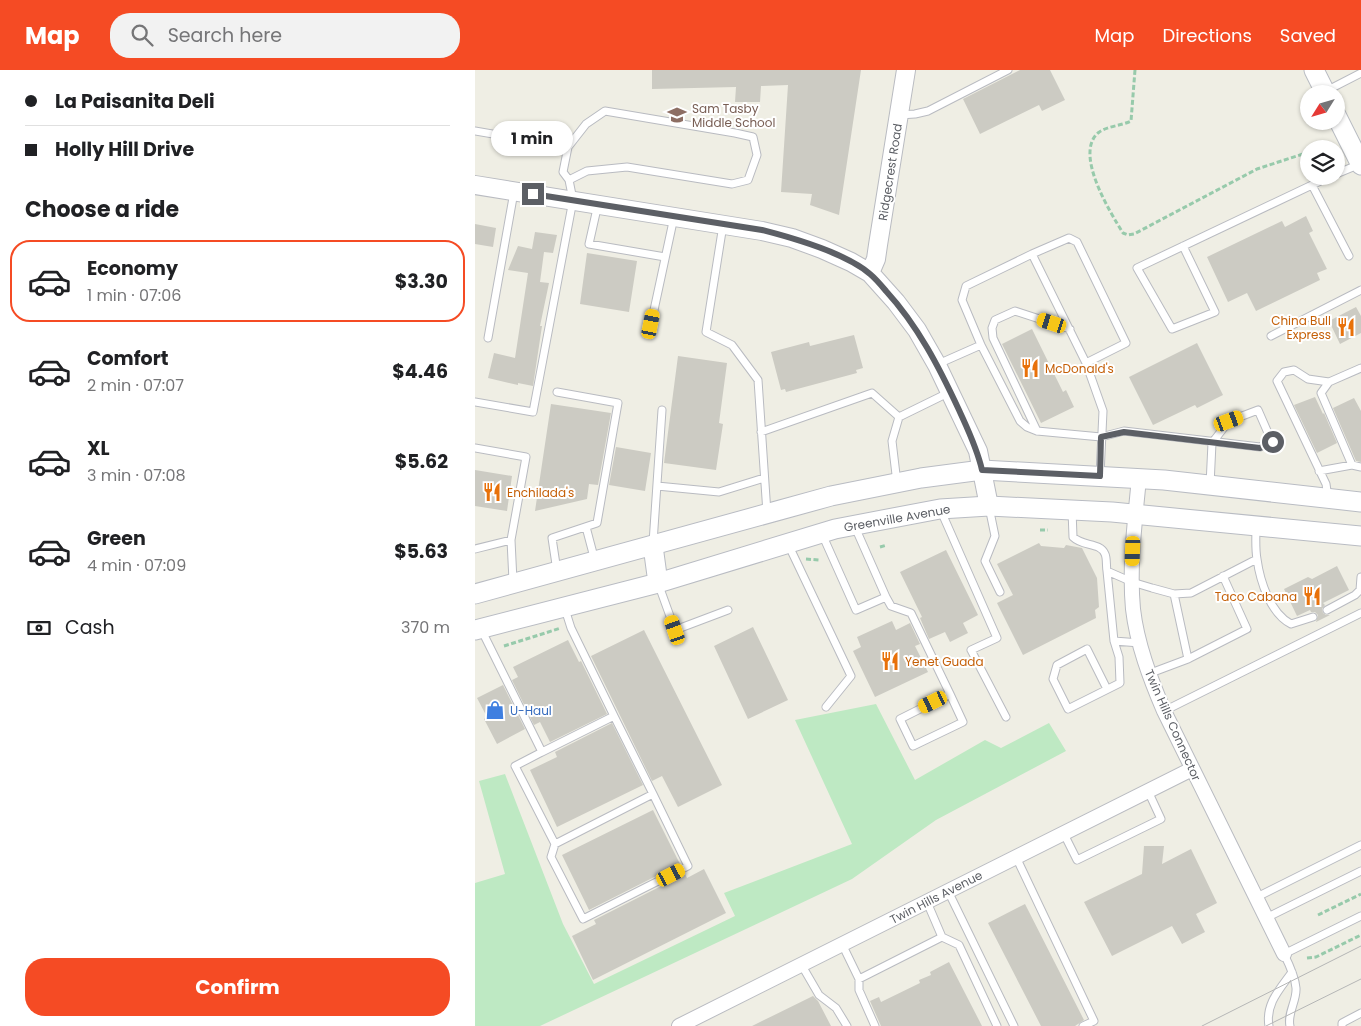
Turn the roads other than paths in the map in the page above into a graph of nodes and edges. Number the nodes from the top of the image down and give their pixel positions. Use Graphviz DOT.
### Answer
graph roads {
  1 [pos="906,70"];
  2 [pos="1008,70"];
  3 [pos="1315,70"];
  4 [pos="1361,73"];
  5 [pos="1322,85"];
  6 [pos="1339,85"];
  7 [pos="899,115"];
  8 [pos="1344,130"];
  9 [pos="475,131"];
  10 [pos="568,147"];
  11 [pos="1361,164"];
  12 [pos="1345,170"];
  13 [pos="569,180"];
  14 [pos="475,185"];
  15 [pos="1312,186"];
  16 [pos="514,191"];
  17 [pos="573,200"];
  18 [pos="598,204"];
  19 [pos="674,217"];
  20 [pos="723,224"];
  21 [pos="1183,246"];
  22 [pos="1032,254"];
  23 [pos="1349,256"];
  24 [pos="665,257"];
  25 [pos="870,273"];
  26 [pos="1361,290"];
  27 [pos="651,324"];
  28 [pos="1070,329"];
  29 [pos="1271,336"];
  30 [pos="488,338"];
  31 [pos="981,345"];
  32 [pos="1086,363"];
  33 [pos="937,364"];
  34 [pos="1361,368"];
  35 [pos="1329,382"];
  36 [pos="557,392"];
  37 [pos="950,392"];
  38 [pos="475,402"];
  39 [pos="662,410"];
  40 [pos="899,416"];
  41 [pos="1037,431"];
  42 [pos="761,432"];
  43 [pos="1101,437"];
  44 [pos="1212,443"];
  45 [pos="475,448"];
  46 [pos="1352,465"];
  47 [pos="1361,467"];
  48 [pos="982,470"];
  49 [pos="1319,471"];
  50 [pos="1100,476"];
  51 [pos="764,478"];
  52 [pos="1139,478"];
  53 [pos="897,483"];
  54 [pos="1209,485"];
  55 [pos="657,486"];
  56 [pos="1328,498"];
  57 [pos="1361,502"];
  58 [pos="989,506"];
  59 [pos="940,509"];
  60 [pos="1072,509"];
  61 [pos="767,514"];
  62 [pos="1135,514"];
  63 [pos="854,525"];
  64 [pos="1255,526"];
  65 [pos="585,527"];
  66 [pos="822,533"];
  67 [pos="1361,536"];
  68 [pos="511,540"];
  69 [pos="788,544"];
  70 [pos="653,546"];
  71 [pos="475,549"];
  72 [pos="1257,559"];
  73 [pos="595,561"];
  74 [pos="1107,571"];
  75 [pos="557,572"];
  76 [pos="1223,576"];
  77 [pos="1361,577"];
  78 [pos="1132,582"];
  79 [pos="658,583"];
  80 [pos="513,584"];
  81 [pos="1000,592"];
  82 [pos="475,594"];
  83 [pos="1174,594"];
  84 [pos="886,597"];
  85 [pos="564,607"];
  86 [pos="728,610"];
  87 [pos="1327,610"];
  88 [pos="1361,613"];
  89 [pos="1313,617"];
  90 [pos="478,629"];
  91 [pos="1114,641"];
  92 [pos="1139,643"];
  93 [pos="1188,659"];
  94 [pos="1148,674"];
  95 [pos="1107,690"];
  96 [pos="950,694"];
  97 [pos="826,707"];
  98 [pos="1164,711"];
  99 [pos="614,716"];
  100 [pos="1006,717"];
  101 [pos="542,752"];
  102 [pos="1192,769"];
  103 [pos="1148,791"];
  104 [pos="653,794"];
  105 [pos="1064,834"];
  106 [pos="555,844"];
  107 [pos="1361,845"];
  108 [pos="1016,857"];
  109 [pos="1361,871"];
  110 [pos="948,891"];
  111 [pos="1255,898"];
  112 [pos="927,902"];
  113 [pos="1361,916"];
  114 [pos="1266,918"];
  115 [pos="942,937"];
  116 [pos="841,944"];
  117 [pos="1285,954"];
  118 [pos="801,964"];
  119 [pos="1292,972"];
  120 [pos="859,978"];
  121 [pos="1361,1013"];
  122 [pos="679,1026"];
  123 [pos="847,1026"];
  124 [pos="875,1026"];
  125 [pos="997,1026"];
  126 [pos="1014,1026"];
  127 [pos="1083,1026"];
  128 [pos="1269,1026"];
  129 [pos="1290,1026"];
  130 [pos="1342,1026"];
  1 -- 7 [label="street, Ridgecrest Road"];
  2 -- 7 [label="lane"];
  3 -- 5 [label="main road"];
  4 -- 6 [label="lane"];
  7 -- 25 [label="street, Ridgecrest Road"];
  8 -- 11 [label="main road"];
  9 -- 10 [label="lane"];
  10 -- 13 [label="lane"];
  10 -- 13 [label="lane"];
  11 -- 12 [label="lane"];
  13 -- 17 [label="lane"];
  14 -- 16 [label="street"];
  15 -- 21 [label="lane"];
  15 -- 23 [label="lane"];
  16 -- 17 [label="street"];
  16 -- 30 [label="lane"];
  17 -- 18 [label="street"];
  17 -- 38 [label="lane"];
  18 -- 19 [label="street"];
  18 -- 24 [label="lane"];
  19 -- 20 [label="street"];
  19 -- 24 [label="lane"];
  20 -- 25 [label="street"];
  20 -- 42 [label="lane"];
  21 -- 21 [label="lane"];
  22 -- 28 [label="lane"];
  22 -- 31 [label="lane"];
  22 -- 32 [label="lane"];
  24 -- 27 [label="lane"];
  25 -- 33 [label="street"];
  26 -- 29 [label="lane"];
  28 -- 32 [label="lane"];
  28 -- 41 [label="lane"];
  31 -- 33 [label="lane"];
  31 -- 41 [label="lane"];
  32 -- 43 [label="lane"];
  33 -- 37 [label="street"];
  34 -- 35 [label="lane"];
  35 -- 46 [label="lane"];
  35 -- 49 [label="lane"];
  36 -- 65 [label="lane"];
  37 -- 40 [label="lane"];
  37 -- 48 [label="street"];
  39 -- 55 [label="lane"];
  40 -- 42 [label="lane"];
  40 -- 53 [label="lane"];
  41 -- 43 [label="lane"];
  42 -- 51 [label="lane"];
  43 -- 44 [label="lane"];
  43 -- 50 [label="lane"];
  44 -- 44 [label="lane"];
  44 -- 54 [label="lane"];
  45 -- 68 [label="lane"];
  46 -- 47 [label="lane"];
  46 -- 49 [label="lane"];
  48 -- 50 [label="main road"];
  48 -- 53 [label="main road"];
  48 -- 58 [label="street"];
  49 -- 56 [label="lane"];
  50 -- 52 [label="main road"];
  51 -- 55 [label="lane"];
  51 -- 61 [label="lane"];
  52 -- 54 [label="main road"];
  52 -- 62 [label="street, Twin Hills Connector"];
  53 -- 61 [label="main road"];
  54 -- 56 [label="main road"];
  55 -- 70 [label="lane"];
  56 -- 57 [label="main road"];
  58 -- 59 [label="main road, Greenville Avenue"];
  58 -- 60 [label="main road, Greenville Avenue"];
  58 -- 81 [label="lane"];
  59 -- 63 [label="main road, Greenville Avenue"];
  59 -- 100 [label="lane"];
  60 -- 62 [label="main road, Greenville Avenue"];
  60 -- 74 [label="lane"];
  61 -- 70 [label="main road"];
  62 -- 64 [label="main road, Greenville Avenue"];
  62 -- 78 [label="street, Twin Hills Connector"];
  63 -- 66 [label="main road, Greenville Avenue"];
  63 -- 84 [label="lane"];
  64 -- 67 [label="main road, Greenville Avenue"];
  64 -- 72 [label="lane"];
  65 -- 73 [label="lane"];
  65 -- 75 [label="lane"];
  66 -- 69 [label="main road, Greenville Avenue"];
  66 -- 84 [label="lane"];
  68 -- 71 [label="lane"];
  68 -- 80 [label="lane"];
  69 -- 79 [label="main road, Greenville Avenue"];
  69 -- 97 [label="lane"];
  70 -- 73 [label="main road"];
  70 -- 79 [label="main road"];
  72 -- 76 [label="lane"];
  72 -- 89 [label="lane"];
  73 -- 75 [label="main road"];
  74 -- 78 [label="lane"];
  74 -- 91 [label="lane"];
  75 -- 80 [label="main road"];
  76 -- 83 [label="lane"];
  76 -- 93 [label="lane"];
  77 -- 87 [label="lane"];
  78 -- 83 [label="lane"];
  78 -- 92 [label="street, Twin Hills Connector"];
  79 -- 85 [label="main road, Greenville Avenue"];
  79 -- 86 [label="lane"];
  80 -- 82 [label="main road"];
  83 -- 93 [label="lane"];
  84 -- 96 [label="lane"];
  85 -- 90 [label="main road, Greenville Avenue"];
  85 -- 99 [label="lane"];
  88 -- 98 [label="lane"];
  90 -- 101 [label="lane"];
  91 -- 92 [label="lane"];
  91 -- 95 [label="lane"];
  92 -- 94 [label="street, Twin Hills Connector"];
  93 -- 94 [label="lane"];
  94 -- 98 [label="street, Twin Hills Connector"];
  95 -- 95 [label="lane"];
  96 -- 96 [label="lane"];
  98 -- 102 [label="street, Twin Hills Connector"];
  99 -- 101 [label="lane"];
  99 -- 104 [label="lane"];
  101 -- 106 [label="lane"];
  102 -- 103 [label="street, Twin Hills Avenue"];
  102 -- 111 [label="street, Twin Hills Connector"];
  103 -- 105 [label="street, Twin Hills Avenue"];
  103 -- 105 [label="lane"];
  104 -- 106 [label="lane"];
  104 -- 106 [label="lane"];
  105 -- 108 [label="street, Twin Hills Avenue"];
  107 -- 111 [label="lane"];
  108 -- 110 [label="street, Twin Hills Avenue"];
  108 -- 127 [label="lane"];
  109 -- 114 [label="lane"];
  110 -- 112 [label="street, Twin Hills Avenue"];
  110 -- 126 [label="lane"];
  111 -- 114 [label="street, Twin Hills Connector"];
  112 -- 115 [label="lane"];
  112 -- 116 [label="street, Twin Hills Avenue"];
  113 -- 117 [label="lane"];
  114 -- 117 [label="street, Twin Hills Connector"];
  115 -- 120 [label="lane"];
  115 -- 125 [label="lane"];
  116 -- 118 [label="street, Twin Hills Avenue"];
  116 -- 120 [label="lane"];
  117 -- 119 [label="lane"];
  118 -- 122 [label="street, Twin Hills Avenue"];
  118 -- 123 [label="lane"];
  119 -- 128 [label="lane"];
  119 -- 129 [label="lane"];
  120 -- 124 [label="lane"];
  121 -- 130 [label="lane"];
}
